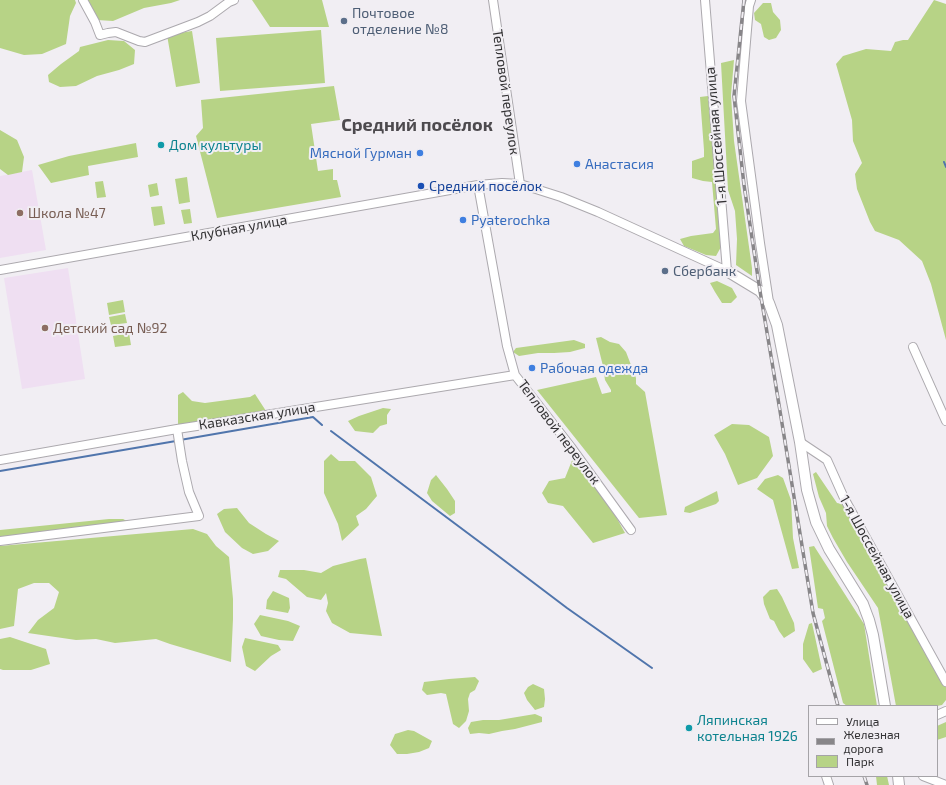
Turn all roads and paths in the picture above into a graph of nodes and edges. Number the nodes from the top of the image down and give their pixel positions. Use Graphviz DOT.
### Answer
graph roads {
  1 [pos="84,0"];
  2 [pos="234,0"];
  3 [pos="493,0"];
  4 [pos="704,0"];
  5 [pos="751,0"];
  6 [pos="520,184"];
  7 [pos="478,185"];
  8 [pos="0,270"];
  9 [pos="727,271"];
  10 [pos="769,302"];
  11 [pos="913,347"];
  12 [pos="515,375"];
  13 [pos="946,421"];
  14 [pos="177,431"];
  15 [pos="800,442"];
  16 [pos="0,460"];
  17 [pos="631,530"];
  18 [pos="0,541"];
  19 [pos="946,682"];
  20 [pos="885,705"];
  21 [pos="926,777"];
  22 [pos="946,785"];
  1 -- 2 [label="street"];
  3 -- 6 [label="street, Тепловой переулок"];
  4 -- 9 [label="street, 1-я Шоссейная улица"];
  5 -- 10 [label="street"];
  6 -- 7 [label="street, Клубная улица"];
  6 -- 9 [label="street, Клубная улица"];
  7 -- 8 [label="street, Клубная улица"];
  7 -- 12 [label="street, Тепловой переулок"];
  9 -- 10 [label="main road"];
  10 -- 15 [label="main road"];
  11 -- 13 [label="street"];
  12 -- 14 [label="street, Кавказская улица"];
  12 -- 17 [label="street, Тепловой переулок"];
  14 -- 16 [label="street, Кавказская улица"];
  14 -- 18 [label="street"];
  15 -- 19 [label="street, 1-я Шоссейная улица"];
  15 -- 20 [label="main road"];
  21 -- 22 [label="street"];
}
